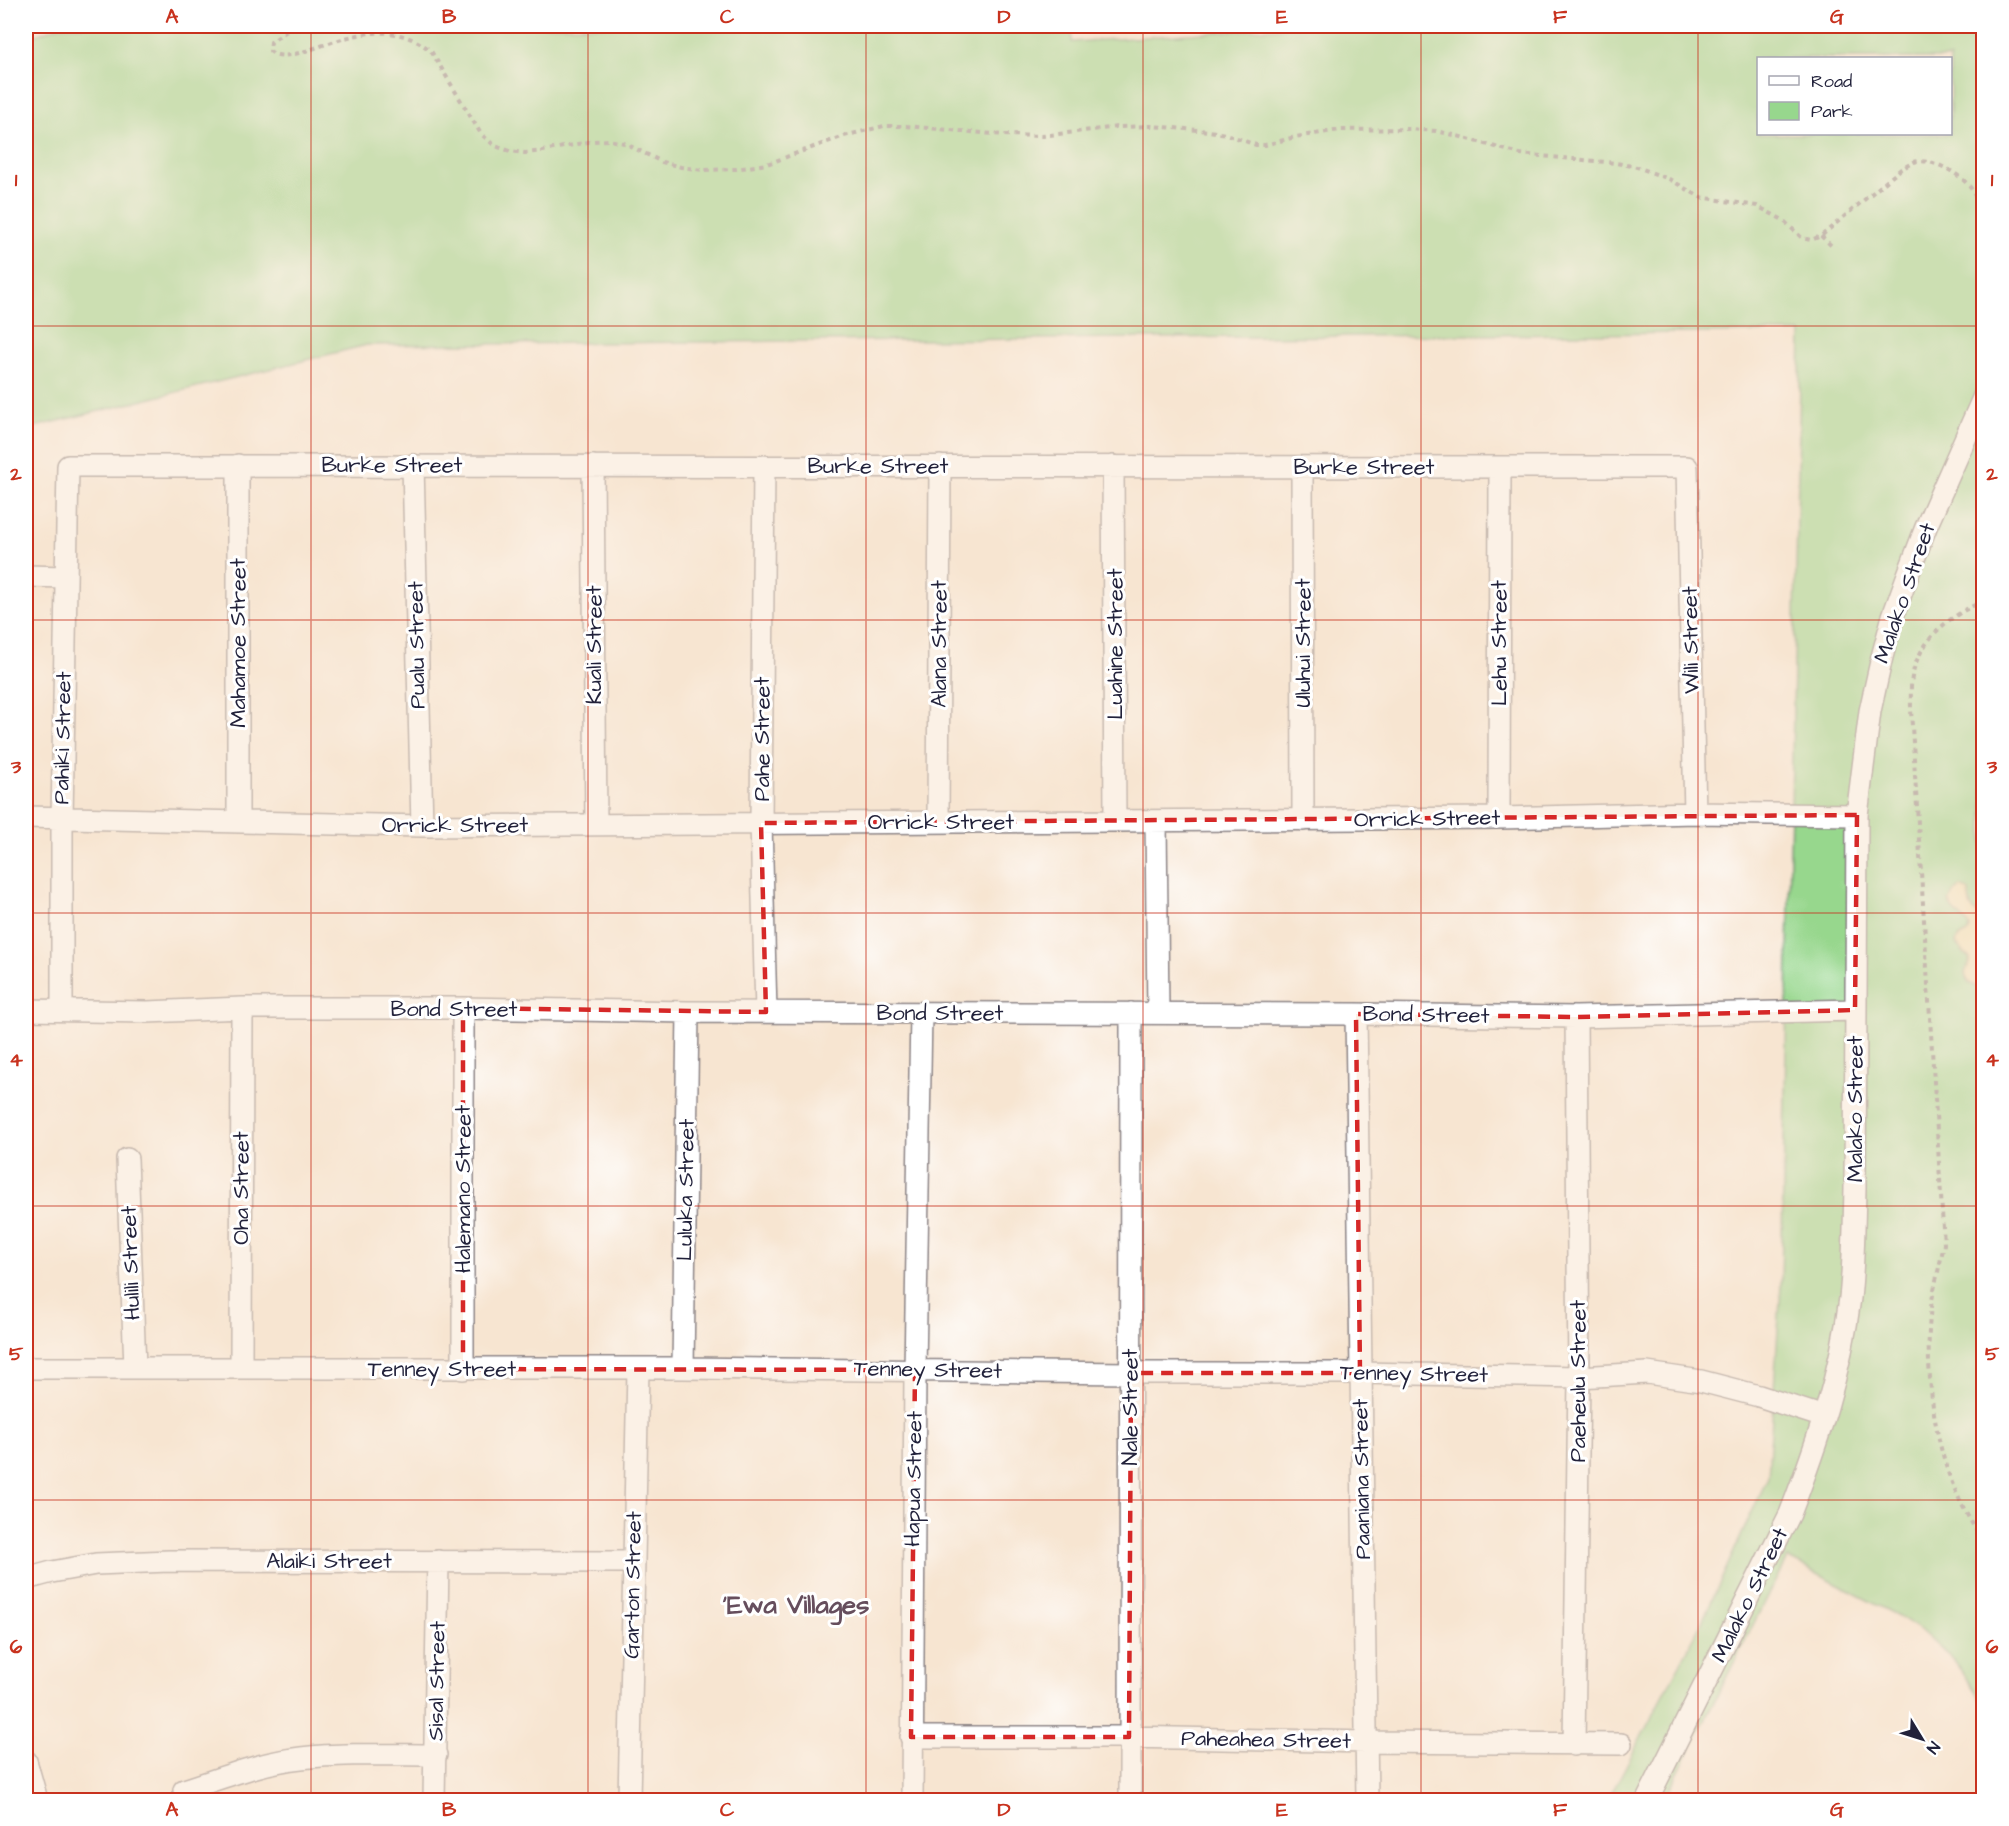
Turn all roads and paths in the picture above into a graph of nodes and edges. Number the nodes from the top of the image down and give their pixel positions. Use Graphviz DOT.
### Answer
graph roads {
  1 [pos="294,26"];
  2 [pos="374,27"];
  3 [pos="344,33"];
  4 [pos="1983,217"];
  5 [pos="1821,236"];
  6 [pos="1834,248"];
  7 [pos="1983,396"];
  8 [pos="238,465"];
  9 [pos="413,465"];
  10 [pos="68,466"];
  11 [pos="592,466"];
  12 [pos="764,466"];
  13 [pos="940,466"];
  14 [pos="1113,466"];
  15 [pos="1302,467"];
  16 [pos="1500,467"];
  17 [pos="1688,467"];
  18 [pos="26,576"];
  19 [pos="66,577"];
  20 [pos="1983,601"];
  21 [pos="1695,813"];
  22 [pos="1857,814"];
  23 [pos="26,818"];
  24 [pos="1499,818"];
  25 [pos="62,819"];
  26 [pos="1304,820"];
  27 [pos="1115,821"];
  28 [pos="1156,821"];
  29 [pos="238,822"];
  30 [pos="938,822"];
  31 [pos="761,823"];
  32 [pos="596,825"];
  33 [pos="422,826"];
  34 [pos="242,1008"];
  35 [pos="463,1008"];
  36 [pos="26,1010"];
  37 [pos="62,1010"];
  38 [pos="1855,1010"];
  39 [pos="688,1012"];
  40 [pos="766,1012"];
  41 [pos="921,1013"];
  42 [pos="1131,1013"];
  43 [pos="1158,1013"];
  44 [pos="1356,1014"];
  45 [pos="1576,1017"];
  46 [pos="127,1159"];
  47 [pos="135,1367"];
  48 [pos="241,1367"];
  49 [pos="26,1368"];
  50 [pos="683,1368"];
  51 [pos="463,1369"];
  52 [pos="638,1369"];
  53 [pos="915,1370"];
  54 [pos="1131,1373"];
  55 [pos="1360,1373"];
  56 [pos="1579,1377"];
  57 [pos="1824,1417"];
  58 [pos="1983,1544"];
  59 [pos="438,1561"];
  60 [pos="634,1562"];
  61 [pos="26,1579"];
  62 [pos="912,1737"];
  63 [pos="1129,1737"];
  64 [pos="1366,1742"];
  65 [pos="1621,1744"];
  66 [pos="1574,1745"];
  67 [pos="436,1755"];
  68 [pos="26,1761"];
  69 [pos="184,1790"];
  70 [pos="37,1800"];
  71 [pos="434,1800"];
  72 [pos="629,1800"];
  73 [pos="912,1800"];
  74 [pos="1130,1800"];
  75 [pos="1367,1800"];
  76 [pos="1647,1800"];
  1 -- 3 [label="path"];
  2 -- 5 [label="path"];
  4 -- 5 [label="path"];
  5 -- 6 [label="path"];
  7 -- 22 [label="street, Malako Street"];
  8 -- 9 [label="street, Burke Street"];
  8 -- 10 [label="street, Burke Street"];
  8 -- 29 [label="street, Mahamoe Street"];
  9 -- 11 [label="street, Burke Street"];
  9 -- 33 [label="street, Pualu Street"];
  10 -- 19 [label="street, Pahiki Street"];
  11 -- 12 [label="street, Burke Street"];
  11 -- 32 [label="street, Kuali Street"];
  12 -- 13 [label="street, Burke Street"];
  12 -- 31 [label="street, Pahe Street"];
  13 -- 14 [label="street, Burke Street"];
  13 -- 30 [label="street, Alana Street"];
  14 -- 15 [label="street, Burke Street"];
  14 -- 27 [label="street, Luahine Street"];
  15 -- 16 [label="street, Burke Street"];
  15 -- 26 [label="street, Uluhui Street"];
  16 -- 17 [label="street, Burke Street"];
  16 -- 24 [label="street, Lehu Street"];
  17 -- 21 [label="street, Wili Street"];
  18 -- 19 [label="street"];
  19 -- 25 [label="street, Pahiki Street"];
  20 -- 58 [label="path"];
  21 -- 22 [label="street, Orrick Street"];
  21 -- 24 [label="street, Orrick Street"];
  22 -- 38 [label="street, Malako Street"];
  23 -- 25 [label="street, Orrick Street"];
  24 -- 26 [label="street, Orrick Street"];
  25 -- 29 [label="street, Orrick Street"];
  25 -- 37 [label="street, Pahiki Street"];
  26 -- 28 [label="street, Orrick Street"];
  27 -- 28 [label="street, Orrick Street"];
  27 -- 30 [label="street, Orrick Street"];
  28 -- 43 [label="street"];
  29 -- 33 [label="street, Orrick Street"];
  30 -- 31 [label="street, Orrick Street"];
  31 -- 32 [label="street, Orrick Street"];
  31 -- 40 [label="street, Pahe Street"];
  32 -- 33 [label="street, Orrick Street"];
  34 -- 35 [label="street, Bond Street"];
  34 -- 37 [label="street, Bond Street"];
  34 -- 48 [label="street, Oha Street"];
  35 -- 39 [label="street, Bond Street"];
  35 -- 51 [label="street, Halemano Street"];
  36 -- 37 [label="street, Bond Street"];
  38 -- 45 [label="street, Bond Street"];
  38 -- 57 [label="street, Malako Street"];
  39 -- 40 [label="street, Bond Street"];
  39 -- 50 [label="street, Luluka Street"];
  40 -- 41 [label="street, Bond Street"];
  41 -- 42 [label="street, Bond Street"];
  41 -- 53 [label="street, Hapua Street"];
  42 -- 43 [label="street, Bond Street"];
  42 -- 54 [label="street, Nale Street"];
  43 -- 44 [label="street, Bond Street"];
  44 -- 45 [label="street, Bond Street"];
  44 -- 55 [label="street, Paaniana Street"];
  45 -- 56 [label="street, Paeheulu Street"];
  46 -- 47 [label="street, Hulili Street"];
  47 -- 48 [label="street, Tenney Street"];
  47 -- 49 [label="street, Tenney Street"];
  48 -- 51 [label="street, Tenney Street"];
  50 -- 52 [label="street, Tenney Street"];
  50 -- 53 [label="street, Tenney Street"];
  51 -- 52 [label="street, Tenney Street"];
  52 -- 60 [label="street, Garton Street"];
  53 -- 54 [label="street, Tenney Street"];
  53 -- 62 [label="street, Hapua Street"];
  54 -- 55 [label="street, Tenney Street"];
  54 -- 63 [label="street, Nale Street"];
  55 -- 56 [label="street, Tenney Street"];
  55 -- 64 [label="street, Paaniana Street"];
  56 -- 57 [label="street, Tenney Street"];
  56 -- 66 [label="street, Paeheulu Street"];
  57 -- 76 [label="street, Malako Street"];
  59 -- 60 [label="street, Alaiki Street"];
  59 -- 61 [label="street, Alaiki Street"];
  59 -- 67 [label="street, Sisal Street"];
  60 -- 72 [label="street, Garton Street"];
  62 -- 63 [label="street, Paheahea Street"];
  62 -- 73 [label="street, Hapua Street"];
  63 -- 64 [label="street, Paheahea Street"];
  63 -- 74 [label="street, Nale Street"];
  64 -- 66 [label="street, Paheahea Street"];
  64 -- 75 [label="street, Paaniana Street"];
  65 -- 66 [label="street, Paheahea Street"];
  67 -- 69 [label="street"];
  67 -- 71 [label="street, Sisal Street"];
  68 -- 70 [label="street"];
}
